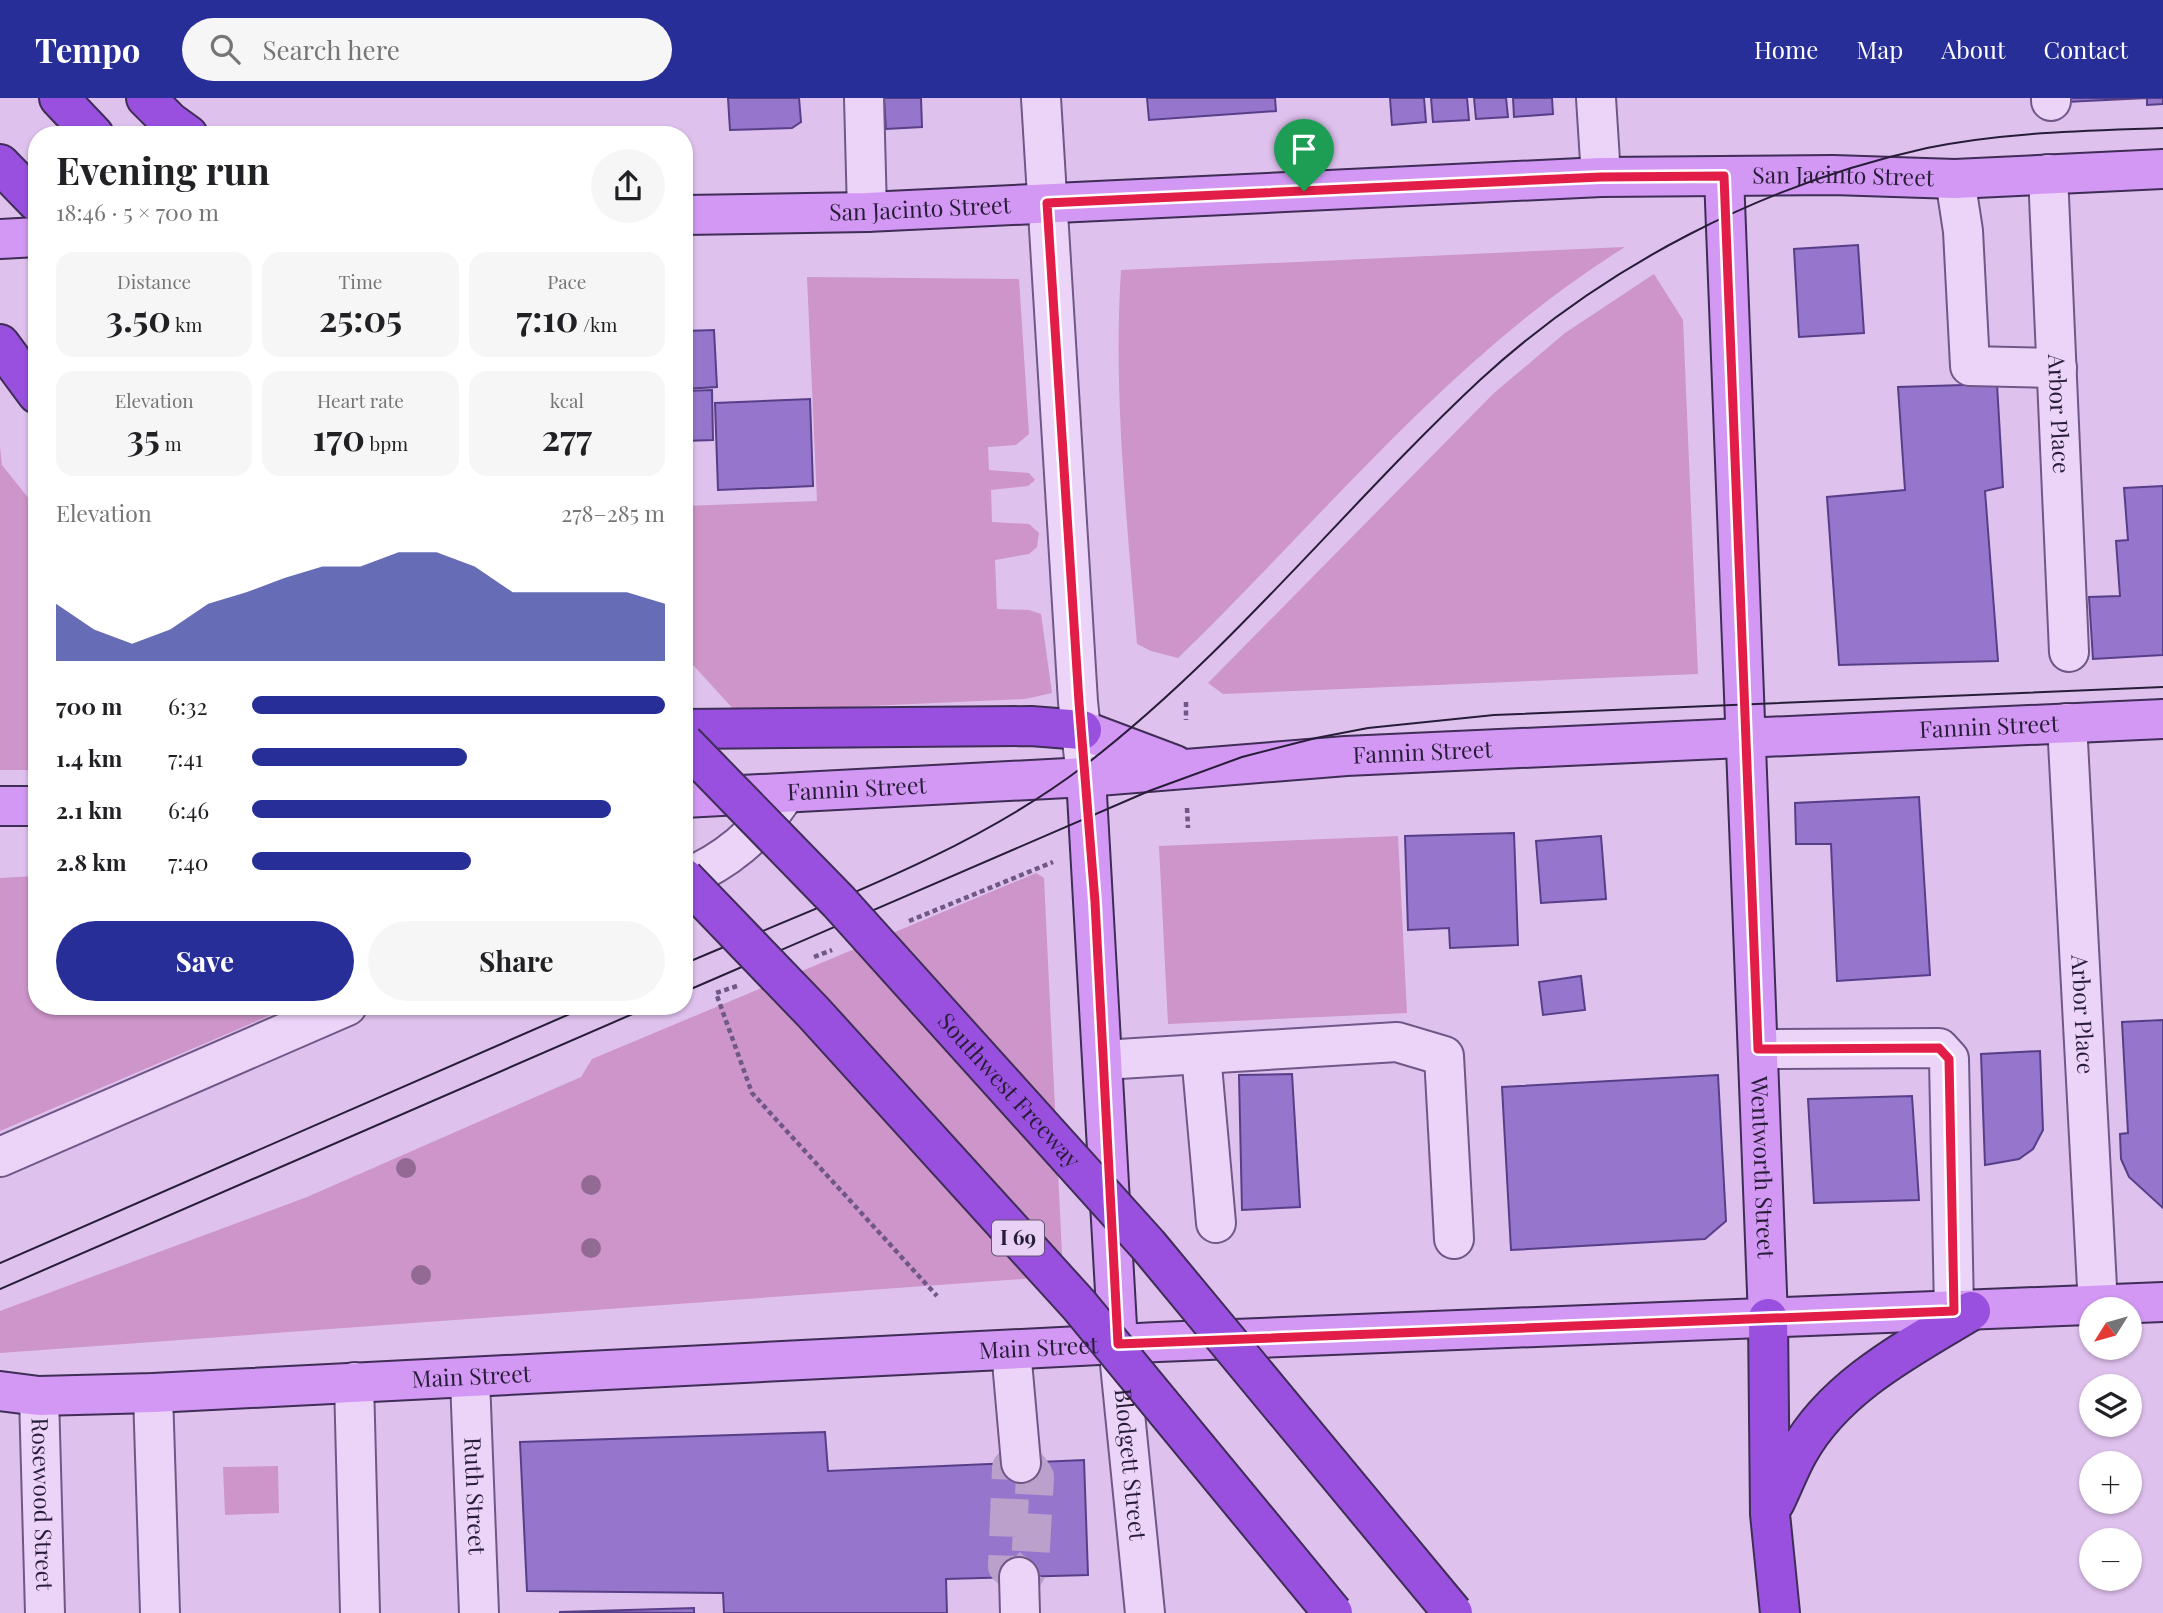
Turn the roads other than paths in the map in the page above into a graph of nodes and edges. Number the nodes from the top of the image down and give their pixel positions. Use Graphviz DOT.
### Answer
graph roads {
  1 [pos="59,98"];
  2 [pos="146,98"];
  3 [pos="864,98"];
  4 [pos="1041,98"];
  5 [pos="1596,98"];
  6 [pos="85,126"];
  7 [pos="176,126"];
  8 [pos="0,163"];
  9 [pos="2163,169"];
  10 [pos="2048,174"];
  11 [pos="1724,176"];
  12 [pos="1601,177"];
  13 [pos="1955,179"];
  14 [pos="28,193"];
  15 [pos="1047,203"];
  16 [pos="867,212"];
  17 [pos="693,215"];
  18 [pos="28,237"];
  19 [pos="0,239"];
  20 [pos="0,344"];
  21 [pos="2057,368"];
  22 [pos="28,382"];
  23 [pos="2069,652"];
  24 [pos="2163,719"];
  25 [pos="2067,723"];
  26 [pos="693,729"];
  27 [pos="1083,730"];
  28 [pos="1745,736"];
  29 [pos="693,752"];
  30 [pos="1086,777"];
  31 [pos="1187,786"];
  32 [pos="785,794"];
  33 [pos="693,798"];
  34 [pos="0,806"];
  35 [pos="28,806"];
  36 [pos="693,873"];
  37 [pos="693,887"];
  38 [pos="326,1015"];
  39 [pos="1758,1049"];
  40 [pos="1201,1054"];
  41 [pos="1103,1060"];
  42 [pos="0,1157"];
  43 [pos="1216,1223"];
  44 [pos="1454,1239"];
  45 [pos="2098,1297"];
  46 [pos="2163,1302"];
  47 [pos="2142,1303"];
  48 [pos="2079,1307"];
  49 [pos="1962,1311"];
  50 [pos="1768,1318"];
  51 [pos="1118,1344"];
  52 [pos="1010,1350"];
  53 [pos="470,1379"];
  54 [pos="354,1382"];
  55 [pos="0,1391"];
  56 [pos="153,1393"];
  57 [pos="39,1396"];
  58 [pos="0,1420"];
  59 [pos="1021,1463"];
  60 [pos="1770,1514"];
  61 [pos="45,1613"];
  62 [pos="160,1613"];
  63 [pos="360,1613"];
  64 [pos="479,1613"];
  65 [pos="1145,1613"];
  66 [pos="1333,1613"];
  67 [pos="1453,1613"];
  68 [pos="1780,1613"];
  1 -- 6 [label="highway"];
  2 -- 7 [label="highway"];
  3 -- 16 [label="street"];
  4 -- 15 [label="street, Blodgett Street"];
  5 -- 12 [label="street"];
  8 -- 14 [label="highway"];
  9 -- 10 [label="main road, San Jacinto Street"];
  10 -- 13 [label="main road, San Jacinto Street"];
  10 -- 21 [label="street, Arbor Place"];
  11 -- 12 [label="main road, San Jacinto Street"];
  11 -- 13 [label="main road, San Jacinto Street"];
  11 -- 28 [label="main road, Wentworth Street"];
  12 -- 15 [label="main road, San Jacinto Street"];
  13 -- 21 [label="street"];
  15 -- 16 [label="main road, San Jacinto Street"];
  15 -- 27 [label="street, Blodgett Street"];
  16 -- 17 [label="main road, San Jacinto Street"];
  18 -- 19 [label="main road"];
  20 -- 22 [label="highway"];
  21 -- 23 [label="street, Arbor Place"];
  24 -- 25 [label="main road, Fannin Street"];
  25 -- 28 [label="main road, Fannin Street"];
  25 -- 45 [label="street, Arbor Place"];
  26 -- 27 [label="highway"];
  27 -- 30 [label="street, Blodgett Street"];
  27 -- 31 [label="main road"];
  28 -- 31 [label="main road, Fannin Street"];
  28 -- 39 [label="main road, Wentworth Street"];
  29 -- 67 [label="highway, Southwest Freeway, bridge"];
  30 -- 31 [label="main road, Fannin Street"];
  30 -- 32 [label="main road, Fannin Street"];
  30 -- 41 [label="main road, Blodgett Street"];
  32 -- 33 [label="main road, Fannin Street"];
  32 -- 36 [label="street"];
  34 -- 35 [label="main road"];
  37 -- 66 [label="highway, I 69, bridge"];
  38 -- 42 [label="street"];
  39 -- 49 [label="street"];
  39 -- 50 [label="main road, Wentworth Street"];
  40 -- 41 [label="street"];
  40 -- 43 [label="street"];
  40 -- 44 [label="street"];
  41 -- 51 [label="main road, Blodgett Street"];
  46 -- 47 [label="main road, Main Street"];
  48 -- 49 [label="main road, Main Street"];
  49 -- 50 [label="main road, Main Street"];
  49 -- 60 [label="highway"];
  50 -- 51 [label="main road, Main Street"];
  50 -- 60 [label="highway"];
  51 -- 52 [label="main road, Main Street"];
  51 -- 65 [label="street, Blodgett Street"];
  52 -- 53 [label="main road, Main Street"];
  52 -- 59 [label="street"];
  53 -- 54 [label="main road, Main Street"];
  53 -- 64 [label="street, Ruth Street"];
  54 -- 56 [label="main road, Main Street"];
  54 -- 63 [label="street"];
  55 -- 57 [label="main road, Main Street"];
  56 -- 57 [label="main road, Main Street"];
  56 -- 62 [label="street"];
  57 -- 58 [label="main road"];
  57 -- 61 [label="street, Rosewood Street"];
  60 -- 68 [label="highway"];
}
